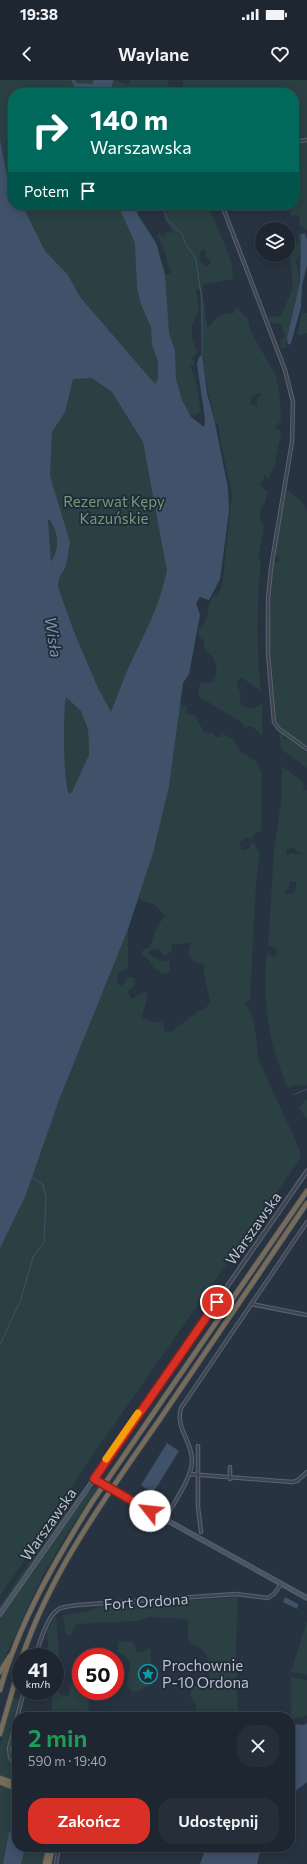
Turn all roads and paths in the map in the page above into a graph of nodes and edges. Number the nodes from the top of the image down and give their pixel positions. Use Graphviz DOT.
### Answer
graph roads {
  1 [pos="224,210"];
  2 [pos="307,749"];
  3 [pos="307,1171"];
  4 [pos="307,1191"];
  5 [pos="307,1203"];
  6 [pos="307,1222"];
  7 [pos="251,1304"];
  8 [pos="307,1315"];
  9 [pos="198,1446"];
  10 [pos="230,1467"];
  11 [pos="307,1472"];
  12 [pos="189,1474"];
  13 [pos="198,1476"];
  14 [pos="94,1479"];
  15 [pos="230,1479"];
  16 [pos="165,1519"];
  17 [pos="201,1532"];
  18 [pos="281,1584"];
  19 [pos="307,1598"];
  20 [pos="0,1614"];
  21 [pos="14,1648"];
  22 [pos="26,1648"];
  23 [pos="38,1648"];
  24 [pos="12,1652"];
  25 [pos="12,1655"];
  26 [pos="0,1672"];
  27 [pos="0,1690"];
  28 [pos="12,1692"];
  29 [pos="21,1700"];
  30 [pos="18,1712"];
  31 [pos="12,1733"];
  32 [pos="0,1734"];
  33 [pos="12,1758"];
  34 [pos="0,1778"];
  35 [pos="0,1782"];
  36 [pos="12,1782"];
  37 [pos="12,1787"];
  38 [pos="48,1852"];
  39 [pos="52,1852"];
  40 [pos="58,1852"];
  41 [pos="45,1864"];
  42 [pos="49,1864"];
  43 [pos="56,1864"];
  1 -- 2 [label="street"];
  3 -- 14 [label="street, Warszawska"];
  4 -- 21 [label="highway"];
  5 -- 22 [label="highway"];
  6 -- 7 [label="street"];
  7 -- 8 [label="street"];
  7 -- 12 [label="street"];
  9 -- 13 [label="street"];
  10 -- 15 [label="street"];
  11 -- 15 [label="street"];
  12 -- 13 [label="street"];
  12 -- 16 [label="street"];
  13 -- 15 [label="street"];
  13 -- 17 [label="street"];
  14 -- 16 [label="main road, bridge"];
  14 -- 20 [label="main road, Warszawska"];
  16 -- 18 [label="main road"];
  18 -- 19 [label="main road"];
  18 -- 23 [label="street, Fort Ordona"];
  24 -- 26 [label="highway"];
  25 -- 27 [label="highway"];
  28 -- 32 [label="highway"];
  29 -- 30 [label="street"];
  31 -- 33 [label="street"];
  34 -- 36 [label="highway"];
  35 -- 37 [label="highway"];
  38 -- 41 [label="highway"];
  39 -- 42 [label="highway"];
  40 -- 43 [label="street"];
}
